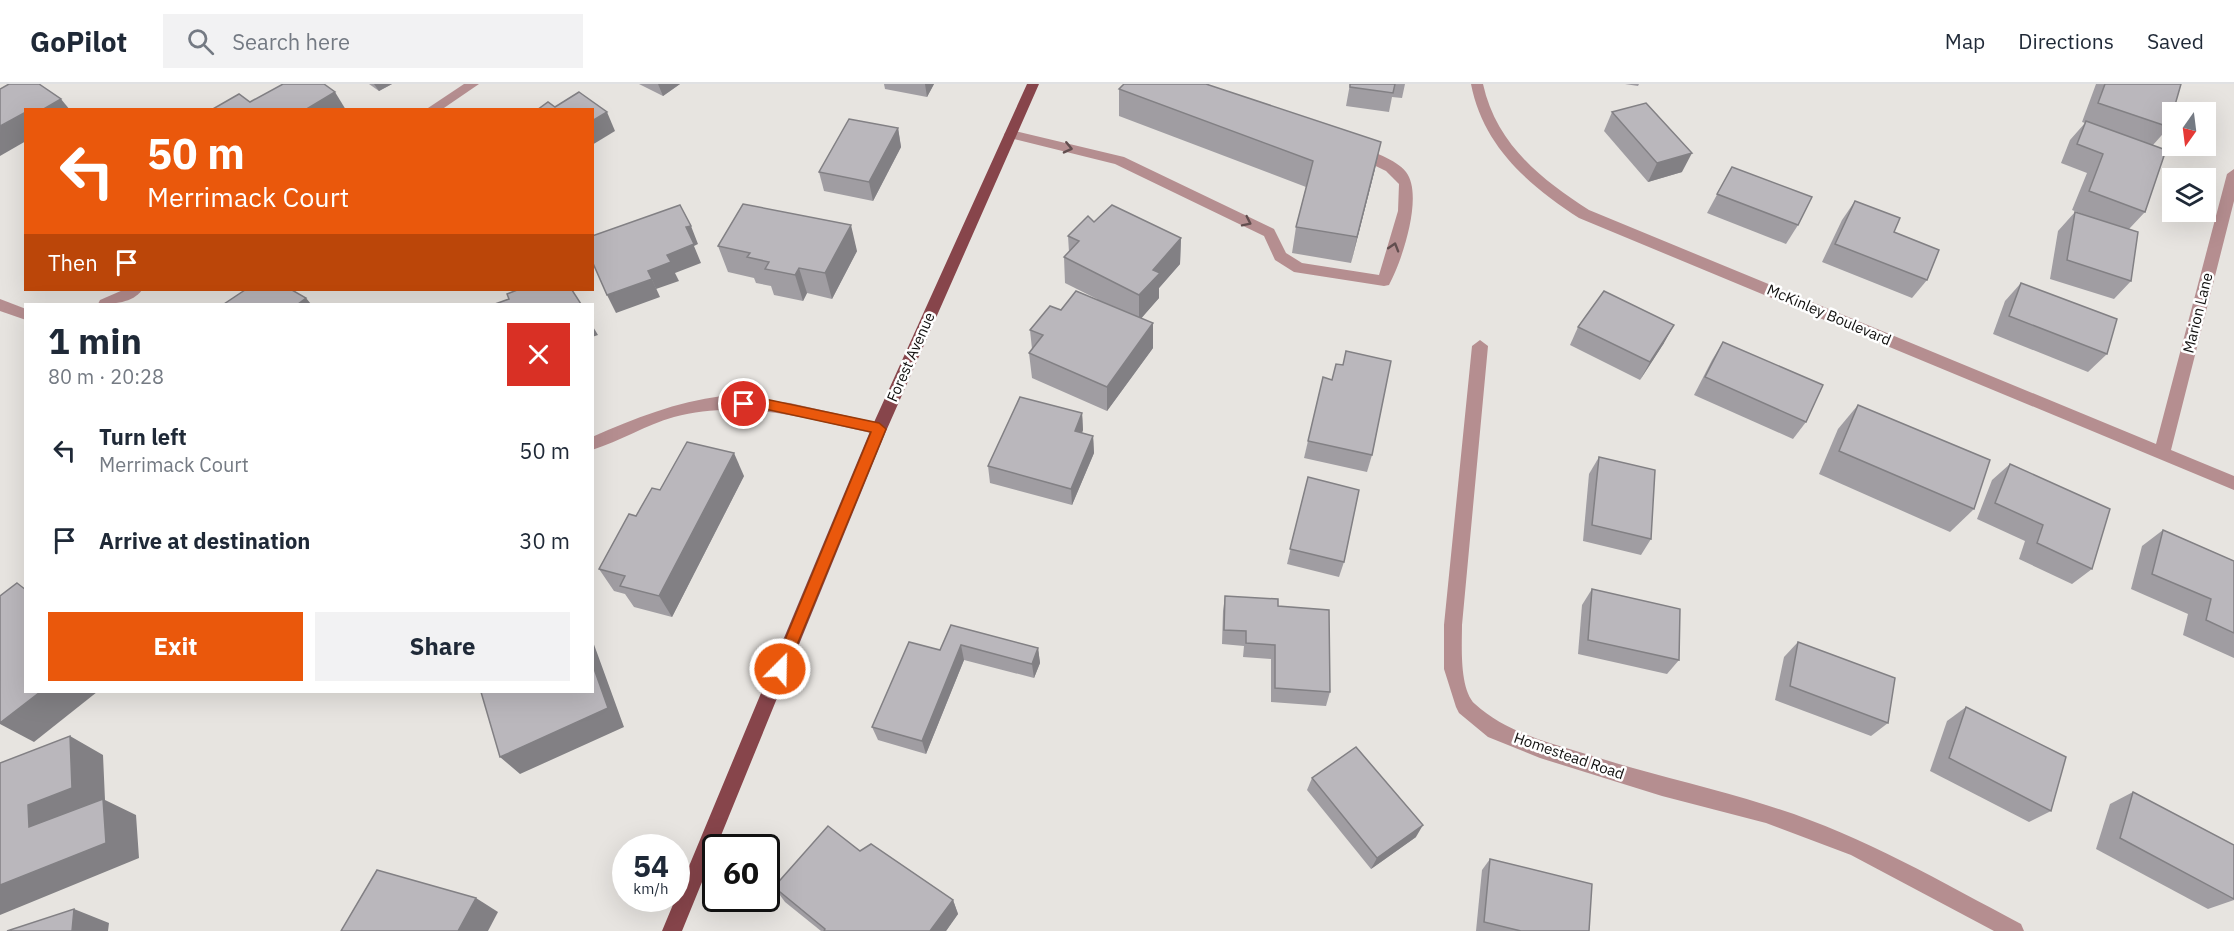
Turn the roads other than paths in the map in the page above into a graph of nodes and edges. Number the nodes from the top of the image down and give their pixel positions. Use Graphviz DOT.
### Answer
graph roads {
  1 [pos="473,84"];
  2 [pos="1033,84"];
  3 [pos="1477,84"];
  4 [pos="434,108"];
  5 [pos="1011,134"];
  6 [pos="1343,147"];
  7 [pos="2234,174"];
  8 [pos="133,291"];
  9 [pos="107,303"];
  10 [pos="0,305"];
  11 [pos="24,314"];
  12 [pos="1480,346"];
  13 [pos="879,429"];
  14 [pos="594,443"];
  15 [pos="2162,453"];
  16 [pos="2234,483"];
  17 [pos="672,931"];
  18 [pos="2014,931"];
  1 -- 4 [label="street"];
  2 -- 5 [label="main road, Forest Avenue"];
  3 -- 15 [label="street, McKinley Boulevard"];
  5 -- 6 [label="street, one-way"];
  5 -- 13 [label="main road, Forest Avenue"];
  7 -- 15 [label="street, Marion Lane"];
  8 -- 9 [label="street"];
  10 -- 11 [label="street"];
  12 -- 18 [label="street, Homestead Road"];
  13 -- 14 [label="street"];
  13 -- 17 [label="main road, Forest Avenue"];
  15 -- 16 [label="street, McKinley Boulevard"];
}
